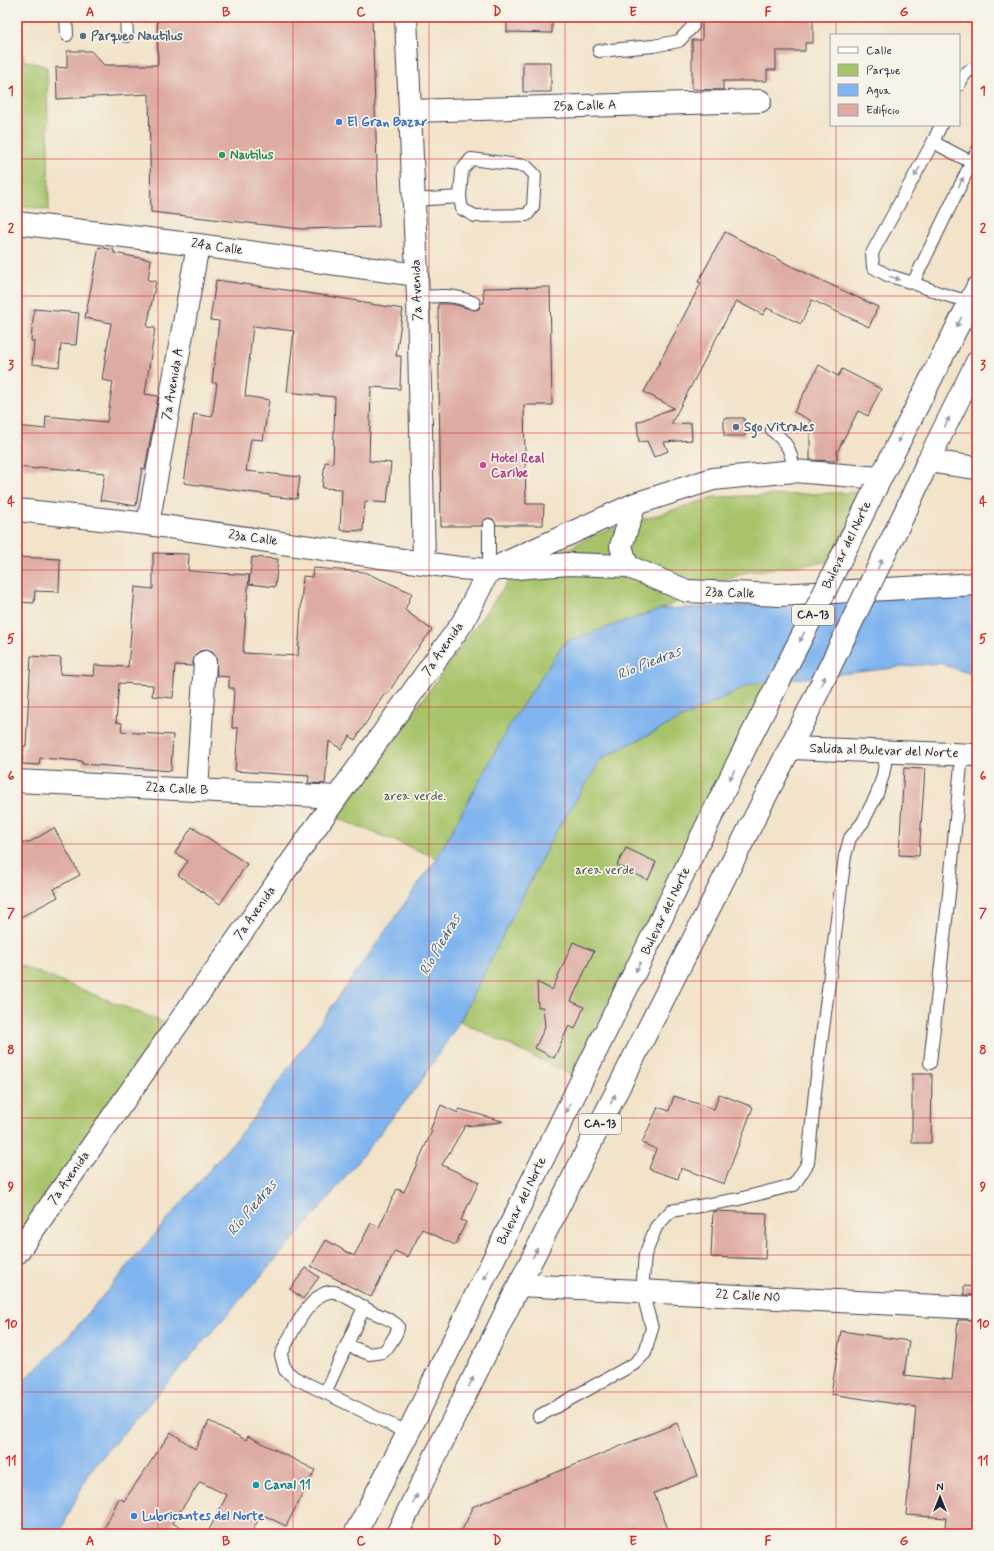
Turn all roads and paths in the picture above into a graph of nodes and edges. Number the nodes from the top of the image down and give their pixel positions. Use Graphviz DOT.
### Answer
graph roads {
  1 [pos="66,17"];
  2 [pos="126,17"];
  3 [pos="406,17"];
  4 [pos="693,17"];
  5 [pos="67,35"];
  6 [pos="127,36"];
  7 [pos="599,51"];
  8 [pos="977,68"];
  9 [pos="960,83"];
  10 [pos="760,101"];
  11 [pos="410,111"];
  12 [pos="941,126"];
  13 [pos="933,142"];
  14 [pos="974,156"];
  15 [pos="460,197"];
  16 [pos="413,200"];
  17 [pos="17,223"];
  18 [pos="198,245"];
  19 [pos="417,275"];
  20 [pos="913,283"];
  21 [pos="973,295"];
  22 [pos="418,298"];
  23 [pos="474,303"];
  24 [pos="977,362"];
  25 [pos="772,430"];
  26 [pos="928,461"];
  27 [pos="977,468"];
  28 [pos="794,470"];
  29 [pos="877,484"];
  30 [pos="635,504"];
  31 [pos="17,510"];
  32 [pos="148,524"];
  33 [pos="489,525"];
  34 [pos="424,562"];
  35 [pos="627,566"];
  36 [pos="489,570"];
  37 [pos="977,584"];
  38 [pos="205,662"];
  39 [pos="791,748"];
  40 [pos="887,752"];
  41 [pos="969,754"];
  42 [pos="17,781"];
  43 [pos="197,790"];
  44 [pos="337,797"];
  45 [pos="930,1064"];
  46 [pos="17,1253"];
  47 [pos="519,1285"];
  48 [pos="642,1291"];
  49 [pos="364,1307"];
  50 [pos="977,1308"];
  51 [pos="347,1345"];
  52 [pos="325,1393"];
  53 [pos="539,1416"];
  54 [pos="408,1433"];
  55 [pos="355,1534"];
  56 [pos="397,1534"];
  1 -- 5 [label="lane"];
  2 -- 6 [label="lane"];
  3 -- 11 [label="main road, 7a Avenida"];
  4 -- 7 [label="lane"];
  8 -- 9 [label="lane"];
  10 -- 11 [label="main road, 25a Calle A"];
  11 -- 16 [label="main road, 7a Avenida"];
  12 -- 13 [label="lane"];
  13 -- 14 [label="lane"];
  13 -- 20 [label="lane, one-way"];
  20 -- 14 [label="lane, one-way"];
  15 -- 15 [label="lane"];
  15 -- 16 [label="lane"];
  16 -- 19 [label="main road, 7a Avenida"];
  17 -- 18 [label="main road, 24a Calle"];
  18 -- 19 [label="main road, 24a Calle"];
  18 -- 32 [label="main road, 7a Avenida A"];
  19 -- 22 [label="main road, 7a Avenida"];
  20 -- 21 [label="lane"];
  21 -- 29 [label="main road, Bulevar del Norte / CA-13, one-way"];
  22 -- 23 [label="lane"];
  22 -- 34 [label="main road, 7a Avenida"];
  26 -- 24 [label="main road, CA-13, one-way"];
  25 -- 28 [label="lane"];
  26 -- 27 [label="main road"];
  39 -- 26 [label="main road, CA-13, one-way, bridge"];
  28 -- 29 [label="main road, 23a Calle"];
  28 -- 30 [label="main road, 23a Calle"];
  29 -- 54 [label="main road, Bulevar del Norte / CA-13, one-way, bridge"];
  30 -- 35 [label="main road"];
  30 -- 36 [label="main road, 23a Calle"];
  31 -- 32 [label="main road, 23a Calle"];
  32 -- 34 [label="main road, 23a Calle"];
  33 -- 36 [label="lane"];
  34 -- 36 [label="main road, 23a Calle"];
  35 -- 36 [label="main road, 23a Calle"];
  35 -- 37 [label="main road, 23a Calle"];
  36 -- 44 [label="main road, 7a Avenida"];
  38 -- 43 [label="main road"];
  39 -- 40 [label="main road, Salida al Bulevar del Norte"];
  47 -- 39 [label="main road, CA-13, one-way"];
  40 -- 41 [label="main road, Salida al Bulevar del Norte"];
  40 -- 48 [label="lane"];
  41 -- 45 [label="lane"];
  42 -- 43 [label="main road, 22a Calle B"];
  43 -- 44 [label="main road, 22a Calle B"];
  44 -- 46 [label="main road, 7a Avenida"];
  47 -- 48 [label="main road, 22 Calle NO"];
  56 -- 47 [label="main road, CA-13, one-way"];
  48 -- 50 [label="main road, 22 Calle NO"];
  48 -- 53 [label="lane"];
  49 -- 51 [label="lane"];
  49 -- 51 [label="lane"];
  49 -- 52 [label="lane"];
  51 -- 52 [label="lane"];
  52 -- 54 [label="lane"];
  54 -- 55 [label="main road, Bulevar del Norte / CA-13"];
}
